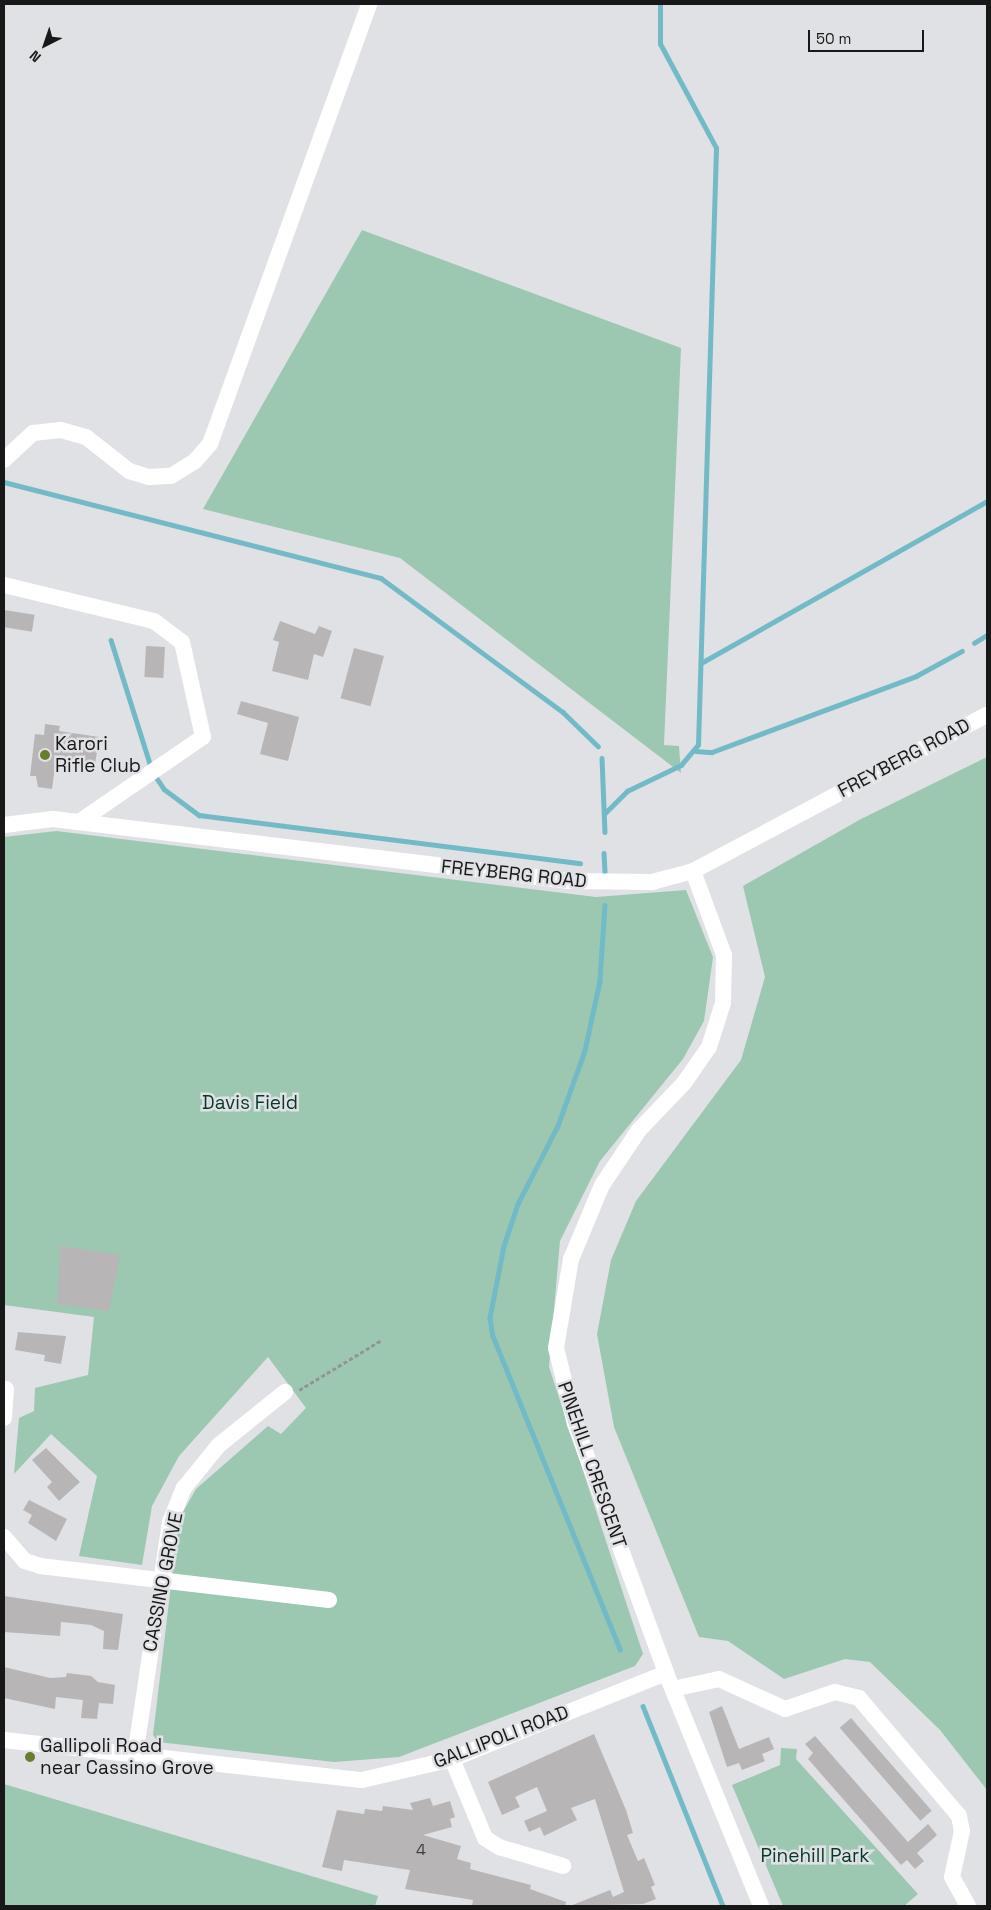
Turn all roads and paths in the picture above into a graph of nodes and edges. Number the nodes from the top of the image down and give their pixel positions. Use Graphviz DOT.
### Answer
graph roads {
  1 [pos="369,4"];
  2 [pos="4,460"];
  3 [pos="4,585"];
  4 [pos="987,715"];
  5 [pos="79,822"];
  6 [pos="4,825"];
  7 [pos="693,871"];
  8 [pos="380,1342"];
  9 [pos="6,1389"];
  10 [pos="285,1392"];
  11 [pos="4,1418"];
  12 [pos="4,1537"];
  13 [pos="159,1581"];
  14 [pos="329,1600"];
  15 [pos="666,1673"];
  16 [pos="673,1689"];
  17 [pos="4,1740"];
  18 [pos="135,1756"];
  19 [pos="452,1759"];
  20 [pos="563,1866"];
  21 [pos="761,1906"];
  22 [pos="968,1906"];
  1 -- 2 [label="street"];
  3 -- 5 [label="street"];
  4 -- 7 [label="street, FREYBERG ROAD"];
  5 -- 6 [label="street, FREYBERG ROAD"];
  5 -- 7 [label="street, FREYBERG ROAD"];
  7 -- 15 [label="street, PINEHILL CRESCENT"];
  8 -- 10 [label="path"];
  9 -- 11 [label="street"];
  10 -- 13 [label="street, CASSINO GROVE"];
  12 -- 13 [label="street"];
  13 -- 14 [label="street"];
  13 -- 18 [label="street, CASSINO GROVE"];
  15 -- 16 [label="street, PINEHILL CRESCENT"];
  15 -- 19 [label="street, GALLIPOLI ROAD"];
  16 -- 21 [label="street, PINEHILL CRESCENT"];
  16 -- 22 [label="street"];
  17 -- 18 [label="street, GALLIPOLI ROAD"];
  18 -- 19 [label="street, GALLIPOLI ROAD"];
  19 -- 20 [label="street"];
}
